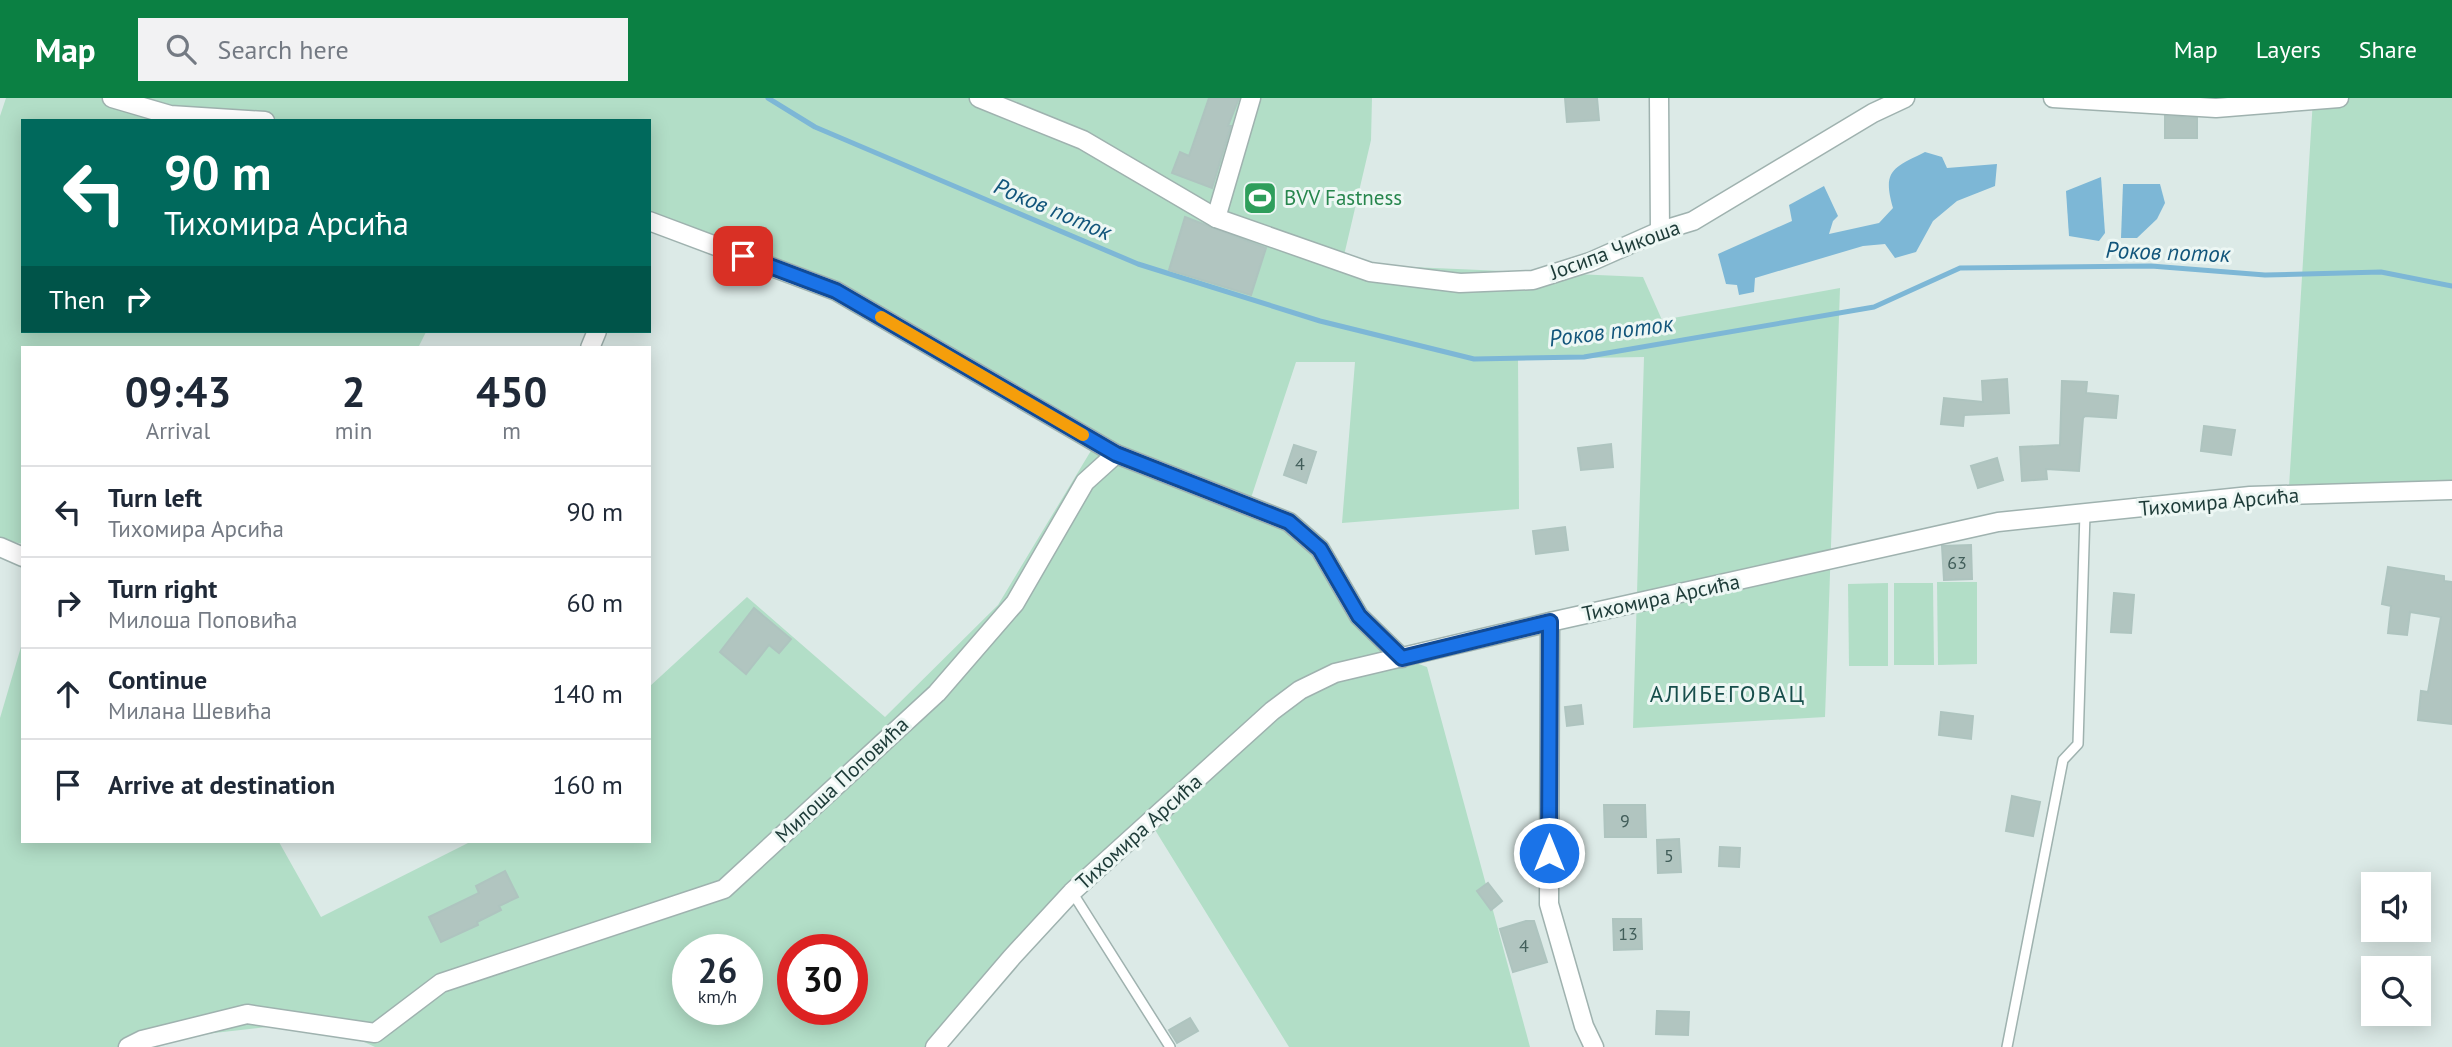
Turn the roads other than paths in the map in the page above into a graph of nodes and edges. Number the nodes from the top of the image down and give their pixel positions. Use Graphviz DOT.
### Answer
graph roads {
  1 [pos="112,98"];
  2 [pos="979,98"];
  3 [pos="1251,98"];
  4 [pos="1659,98"];
  5 [pos="1905,98"];
  6 [pos="2053,98"];
  7 [pos="2339,98"];
  8 [pos="233,119"];
  9 [pos="1216,218"];
  10 [pos="651,222"];
  11 [pos="1660,231"];
  12 [pos="1116,454"];
  13 [pos="2452,490"];
  14 [pos="2085,513"];
  15 [pos="0,547"];
  16 [pos="21,556"];
  17 [pos="1550,622"];
  18 [pos="1402,658"];
  19 [pos="1072,892"];
  20 [pos="128,1047"];
  21 [pos="935,1047"];
  22 [pos="1170,1047"];
  23 [pos="1594,1047"];
  24 [pos="2007,1047"];
  1 -- 8 [label="street"];
  2 -- 9 [label="street, Јосипа Чикоша"];
  3 -- 9 [label="street"];
  4 -- 11 [label="street"];
  5 -- 11 [label="street, Јосипа Чикоша"];
  6 -- 7 [label="street"];
  9 -- 11 [label="street, Јосипа Чикоша"];
  10 -- 12 [label="street"];
  12 -- 18 [label="street"];
  12 -- 20 [label="street, Милоша Поповића"];
  13 -- 14 [label="street, Тихомира Арсића"];
  14 -- 17 [label="street, Тихомира Арсића"];
  14 -- 24 [label="lane"];
  15 -- 16 [label="street"];
  17 -- 18 [label="street, Тихомира Арсића"];
  17 -- 23 [label="street"];
  18 -- 19 [label="street, Тихомира Арсића"];
  19 -- 21 [label="street, Тихомира Арсића"];
  19 -- 22 [label="lane"];
}
